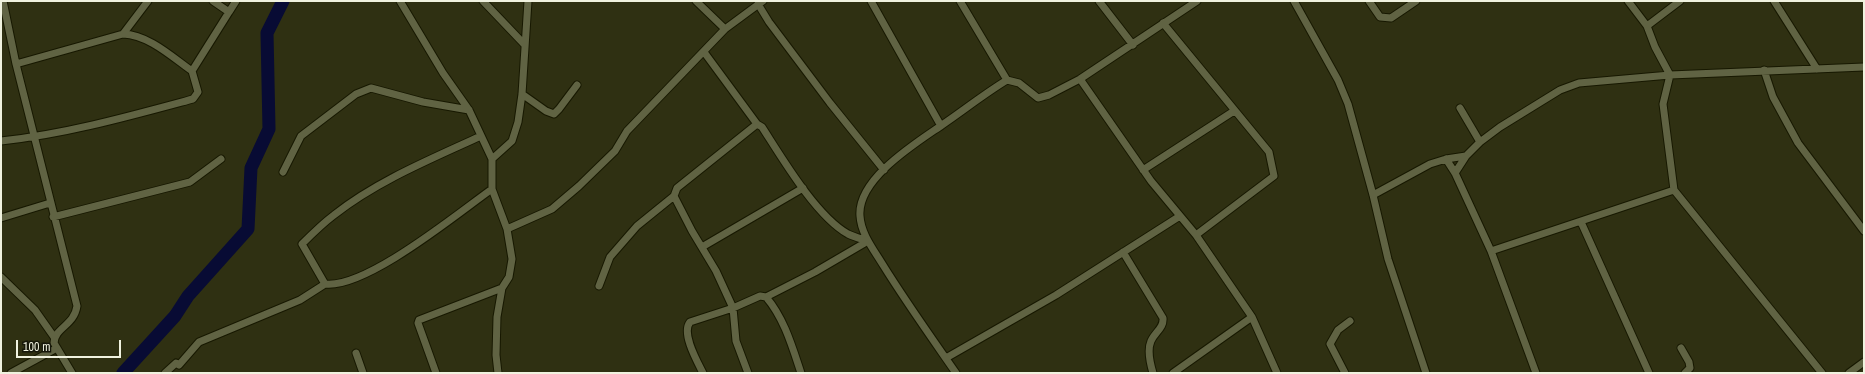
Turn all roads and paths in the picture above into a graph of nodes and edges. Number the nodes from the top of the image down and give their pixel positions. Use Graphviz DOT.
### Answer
graph roads {
  1 [pos="3,1"];
  2 [pos="148,1"];
  3 [pos="212,1"];
  4 [pos="236,1"];
  5 [pos="400,1"];
  6 [pos="483,1"];
  7 [pos="528,1"];
  8 [pos="696,1"];
  9 [pos="871,1"];
  10 [pos="960,1"];
  11 [pos="1100,1"];
  12 [pos="1197,1"];
  13 [pos="1294,1"];
  14 [pos="1369,1"];
  15 [pos="1416,1"];
  16 [pos="1628,1"];
  17 [pos="1680,1"];
  18 [pos="1774,1"];
  19 [pos="760,3"];
  20 [pos="229,12"];
  21 [pos="1163,23"];
  22 [pos="1647,26"];
  23 [pos="725,29"];
  24 [pos="126,32"];
  25 [pos="524,44"];
  26 [pos="1133,45"];
  27 [pos="704,52"];
  28 [pos="16,64"];
  29 [pos="1864,67"];
  30 [pos="1817,69"];
  31 [pos="1764,70"];
  32 [pos="192,71"];
  33 [pos="1670,75"];
  34 [pos="1080,79"];
  35 [pos="1007,80"];
  36 [pos="577,85"];
  37 [pos="522,94"];
  38 [pos="1460,108"];
  39 [pos="469,110"];
  40 [pos="1234,111"];
  41 [pos="757,124"];
  42 [pos="941,126"];
  43 [pos="482,136"];
  44 [pos="33,137"];
  45 [pos="1,141"];
  46 [pos="1480,142"];
  47 [pos="1466,156"];
  48 [pos="221,159"];
  49 [pos="492,159"];
  50 [pos="1446,159"];
  51 [pos="884,170"];
  52 [pos="1143,170"];
  53 [pos="283,172"];
  54 [pos="1455,173"];
  55 [pos="803,188"];
  56 [pos="492,189"];
  57 [pos="1674,190"];
  58 [pos="1373,195"];
  59 [pos="674,196"];
  60 [pos="50,204"];
  61 [pos="1180,216"];
  62 [pos="53,217"];
  63 [pos="1,218"];
  64 [pos="1581,222"];
  65 [pos="507,229"];
  66 [pos="1864,231"];
  67 [pos="1196,234"];
  68 [pos="868,241"];
  69 [pos="702,247"];
  70 [pos="1491,251"];
  71 [pos="1123,252"];
  72 [pos="1,277"];
  73 [pos="326,284"];
  74 [pos="599,286"];
  75 [pos="502,288"];
  76 [pos="766,296"];
  77 [pos="733,308"];
  78 [pos="1252,317"];
  79 [pos="1350,322"];
  80 [pos="54,337"];
  81 [pos="57,348"];
  82 [pos="1681,348"];
  83 [pos="356,353"];
  84 [pos="946,358"];
  85 [pos="1864,362"];
  86 [pos="11,373"];
  87 [pos="72,373"];
  88 [pos="165,373"];
  89 [pos="363,373"];
  90 [pos="436,373"];
  91 [pos="498,373"];
  92 [pos="703,373"];
  93 [pos="748,373"];
  94 [pos="801,373"];
  95 [pos="956,373"];
  96 [pos="1153,373"];
  97 [pos="1173,373"];
  98 [pos="1277,373"];
  99 [pos="1345,373"];
  100 [pos="1426,373"];
  101 [pos="1536,373"];
  102 [pos="1649,373"];
  103 [pos="1685,373"];
  104 [pos="1822,373"];
  105 [pos="1849,373"];
  1 -- 28 [label="street"];
  2 -- 24 [label="street"];
  3 -- 20 [label="street"];
  4 -- 20 [label="street"];
  5 -- 39 [label="street"];
  6 -- 25 [label="street"];
  7 -- 25 [label="street"];
  8 -- 23 [label="street"];
  9 -- 42 [label="street"];
  10 -- 35 [label="street"];
  11 -- 26 [label="street"];
  12 -- 21 [label="street"];
  13 -- 58 [label="street"];
  14 -- 15 [label="street"];
  16 -- 22 [label="street"];
  17 -- 22 [label="street"];
  18 -- 30 [label="street"];
  19 -- 23 [label="street"];
  19 -- 51 [label="street"];
  20 -- 32 [label="street"];
  21 -- 26 [label="street"];
  21 -- 40 [label="street"];
  22 -- 33 [label="street"];
  23 -- 27 [label="street"];
  24 -- 28 [label="street"];
  24 -- 32 [label="street"];
  25 -- 37 [label="street"];
  26 -- 34 [label="street"];
  27 -- 41 [label="street"];
  27 -- 65 [label="street"];
  28 -- 44 [label="street"];
  29 -- 30 [label="street"];
  30 -- 31 [label="street"];
  31 -- 33 [label="street"];
  31 -- 66 [label="street"];
  32 -- 44 [label="street"];
  33 -- 46 [label="street"];
  33 -- 57 [label="street"];
  34 -- 35 [label="street"];
  34 -- 52 [label="street"];
  35 -- 42 [label="street"];
  36 -- 37 [label="street"];
  37 -- 49 [label="street"];
  38 -- 46 [label="street"];
  39 -- 43 [label="street"];
  39 -- 53 [label="street"];
  40 -- 52 [label="street"];
  40 -- 67 [label="street"];
  41 -- 55 [label="street"];
  41 -- 59 [label="street"];
  42 -- 51 [label="street"];
  43 -- 49 [label="street"];
  43 -- 73 [label="street"];
  44 -- 45 [label="street"];
  44 -- 60 [label="street"];
  46 -- 47 [label="street"];
  47 -- 50 [label="street"];
  47 -- 54 [label="street"];
  48 -- 62 [label="street"];
  49 -- 56 [label="street"];
  50 -- 54 [label="street"];
  50 -- 58 [label="street"];
  51 -- 68 [label="street"];
  52 -- 61 [label="street"];
  54 -- 70 [label="street"];
  55 -- 68 [label="street"];
  55 -- 69 [label="street"];
  56 -- 65 [label="street"];
  56 -- 73 [label="street"];
  57 -- 64 [label="street"];
  57 -- 104 [label="street"];
  58 -- 100 [label="street"];
  59 -- 69 [label="street"];
  59 -- 74 [label="street"];
  60 -- 62 [label="street"];
  60 -- 63 [label="street"];
  61 -- 67 [label="street"];
  61 -- 71 [label="street"];
  62 -- 80 [label="street"];
  64 -- 70 [label="street"];
  64 -- 102 [label="street"];
  65 -- 75 [label="street"];
  67 -- 78 [label="street"];
  68 -- 76 [label="street"];
  68 -- 84 [label="street"];
  69 -- 77 [label="street"];
  70 -- 101 [label="street"];
  71 -- 84 [label="street"];
  71 -- 96 [label="street"];
  72 -- 80 [label="street"];
  73 -- 88 [label="street"];
  75 -- 90 [label="street"];
  75 -- 91 [label="street"];
  76 -- 77 [label="street"];
  76 -- 94 [label="street"];
  77 -- 92 [label="street"];
  77 -- 93 [label="street"];
  78 -- 97 [label="street"];
  78 -- 98 [label="street"];
  79 -- 99 [label="street"];
  80 -- 81 [label="street"];
  81 -- 86 [label="street"];
  81 -- 87 [label="street"];
  82 -- 103 [label="street"];
  83 -- 89 [label="street"];
  84 -- 95 [label="street"];
  85 -- 105 [label="street"];
}
